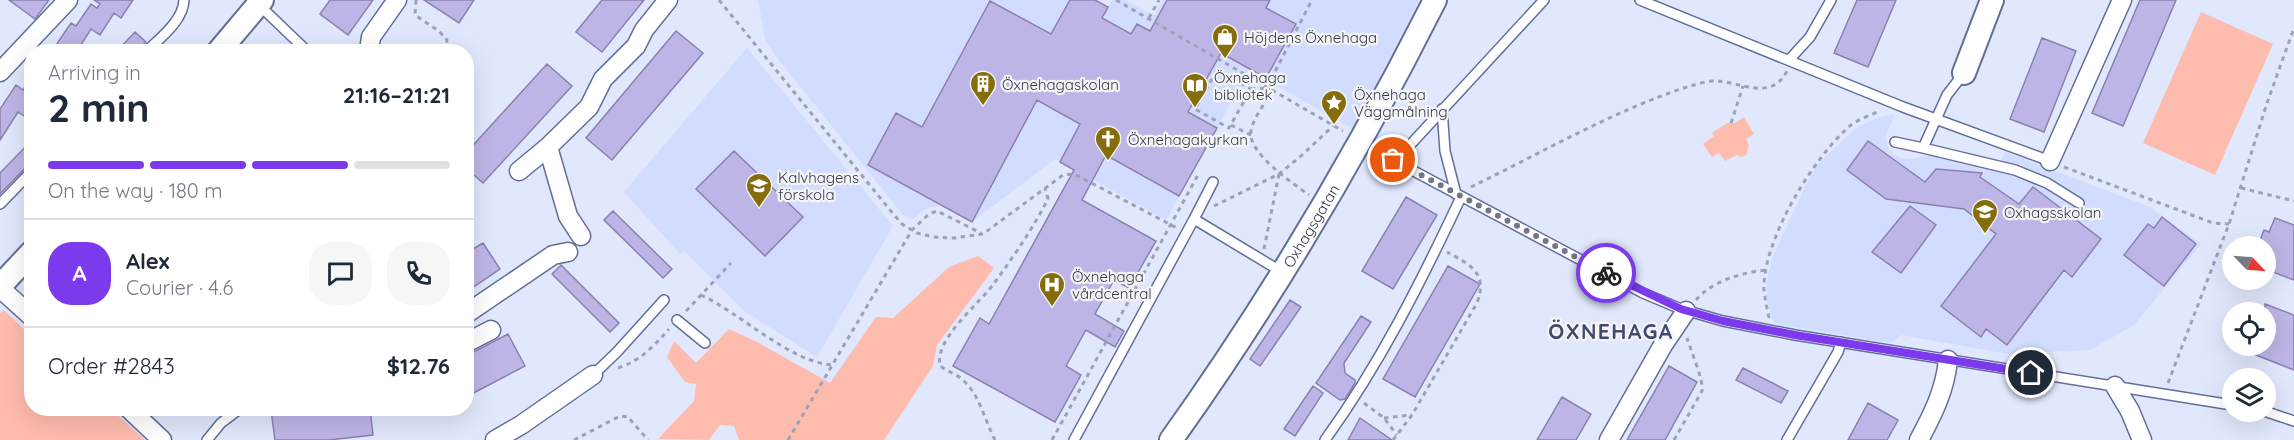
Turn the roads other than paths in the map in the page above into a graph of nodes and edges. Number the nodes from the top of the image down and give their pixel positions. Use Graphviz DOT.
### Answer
graph roads {
  1 [pos="68,0"];
  2 [pos="184,0"];
  3 [pos="396,0"];
  4 [pos="668,0"];
  5 [pos="1436,0"];
  6 [pos="1544,0"];
  7 [pos="1640,0"];
  8 [pos="1831,0"];
  9 [pos="1992,0"];
  10 [pos="2122,0"];
  11 [pos="260,2"];
  12 [pos="26,44"];
  13 [pos="154,44"];
  14 [pos="225,44"];
  15 [pos="300,44"];
  16 [pos="370,44"];
  17 [pos="24,47"];
  18 [pos="1791,61"];
  19 [pos="0,72"];
  20 [pos="1964,73"];
  21 [pos="1442,109"];
  22 [pos="1936,120"];
  23 [pos="1895,142"];
  24 [pos="548,147"];
  25 [pos="1923,148"];
  26 [pos="2050,161"];
  27 [pos="519,171"];
  28 [pos="24,179"];
  29 [pos="1213,182"];
  30 [pos="1459,196"];
  31 [pos="2079,203"];
  32 [pos="0,204"];
  33 [pos="1196,216"];
  34 [pos="581,236"];
  35 [pos="568,252"];
  36 [pos="24,261"];
  37 [pos="1284,273"];
  38 [pos="0,287"];
  39 [pos="664,300"];
  40 [pos="474,309"];
  41 [pos="24,310"];
  42 [pos="1683,314"];
  43 [pos="677,320"];
  44 [pos="491,330"];
  45 [pos="474,339"];
  46 [pos="1841,342"];
  47 [pos="705,343"];
  48 [pos="1948,360"];
  49 [pos="593,375"];
  50 [pos="2115,386"];
  51 [pos="2222,403"];
  52 [pos="2276,415"];
  53 [pos="136,416"];
  54 [pos="230,416"];
  55 [pos="2294,421"];
  56 [pos="162,440"];
  57 [pos="207,440"];
  58 [pos="495,440"];
  59 [pos="1074,440"];
  60 [pos="1171,440"];
  61 [pos="1325,440"];
  62 [pos="1609,440"];
  63 [pos="1786,440"];
  64 [pos="1919,440"];
  65 [pos="2142,440"];
  1 -- 12 [label="street"];
  2 -- 13 [label="lane"];
  3 -- 16 [label="street"];
  4 -- 24 [label="street"];
  5 -- 37 [label="street, Oxhagsgatan"];
  6 -- 21 [label="lane"];
  7 -- 18 [label="lane"];
  8 -- 18 [label="lane"];
  9 -- 20 [label="street"];
  10 -- 26 [label="street"];
  11 -- 14 [label="street"];
  11 -- 15 [label="lane"];
  17 -- 19 [label="street"];
  18 -- 22 [label="lane"];
  20 -- 22 [label="lane"];
  21 -- 30 [label="lane"];
  21 -- 30 [label="lane"];
  22 -- 25 [label="lane"];
  22 -- 26 [label="lane"];
  23 -- 25 [label="lane"];
  24 -- 27 [label="street"];
  24 -- 34 [label="street"];
  25 -- 31 [label="lane"];
  28 -- 32 [label="lane"];
  29 -- 33 [label="lane"];
  30 -- 42 [label="lane"];
  30 -- 61 [label="lane"];
  33 -- 37 [label="lane"];
  33 -- 59 [label="lane"];
  35 -- 40 [label="street"];
  36 -- 38 [label="street"];
  37 -- 60 [label="street, Oxhagsgatan"];
  38 -- 41 [label="street"];
  39 -- 49 [label="lane"];
  42 -- 46 [label="lane"];
  42 -- 62 [label="street"];
  43 -- 47 [label="lane"];
  44 -- 45 [label="street"];
  46 -- 48 [label="lane"];
  46 -- 63 [label="lane"];
  48 -- 50 [label="lane"];
  48 -- 64 [label="street"];
  49 -- 58 [label="street"];
  50 -- 51 [label="lane"];
  50 -- 65 [label="street"];
  52 -- 55 [label="lane"];
  53 -- 56 [label="street"];
  54 -- 57 [label="lane"];
}
